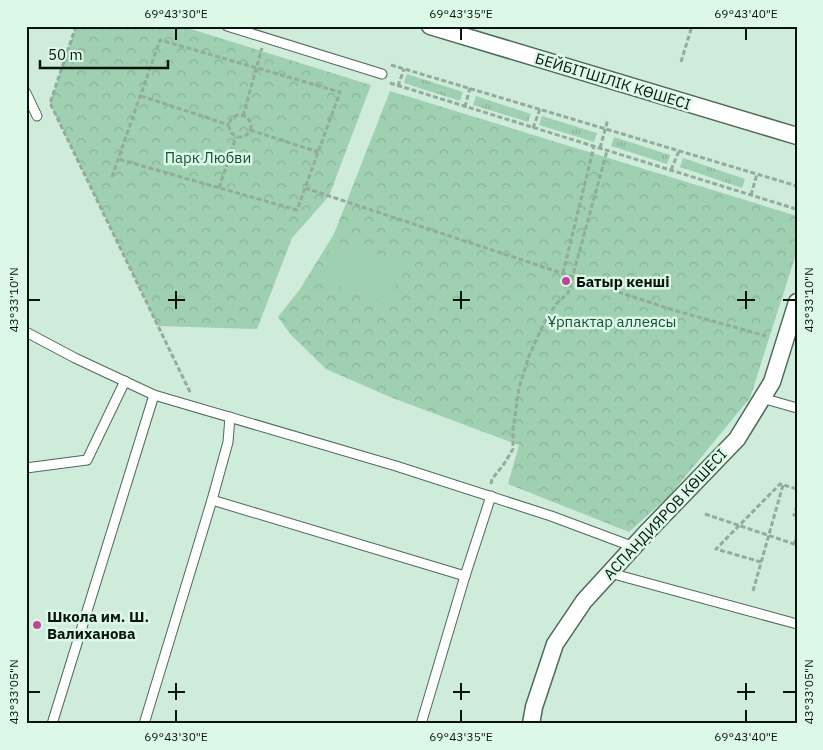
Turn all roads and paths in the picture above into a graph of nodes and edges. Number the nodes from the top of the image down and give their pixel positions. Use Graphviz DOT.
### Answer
graph roads {
  1 [pos="76,26"];
  2 [pos="227,26"];
  3 [pos="430,26"];
  4 [pos="692,26"];
  5 [pos="265,38"];
  6 [pos="681,62"];
  7 [pos="385,63"];
  8 [pos="256,68"];
  9 [pos="404,68"];
  10 [pos="382,74"];
  11 [pos="389,83"];
  12 [pos="398,86"];
  13 [pos="470,88"];
  14 [pos="26,93"];
  15 [pos="141,96"];
  16 [pos="465,107"];
  17 [pos="540,109"];
  18 [pos="37,116"];
  19 [pos="243,116"];
  20 [pos="608,119"];
  21 [pos="229,125"];
  22 [pos="533,128"];
  23 [pos="605,129"];
  24 [pos="250,130"];
  25 [pos="797,136"];
  26 [pos="236,137"];
  27 [pos="594,146"];
  28 [pos="600,148"];
  29 [pos="607,151"];
  30 [pos="679,151"];
  31 [pos="318,152"];
  32 [pos="118,159"];
  33 [pos="671,170"];
  34 [pos="757,174"];
  35 [pos="112,177"];
  36 [pos="797,186"];
  37 [pos="219,188"];
  38 [pos="305,188"];
  39 [pos="751,195"];
  40 [pos="796,209"];
  41 [pos="562,273"];
  42 [pos="573,276"];
  43 [pos="797,302"];
  44 [pos="26,332"];
  45 [pos="766,336"];
  46 [pos="125,381"];
  47 [pos="154,394"];
  48 [pos="762,398"];
  49 [pos="198,408"];
  50 [pos="797,408"];
  51 [pos="230,417"];
  52 [pos="26,468"];
  53 [pos="783,485"];
  54 [pos="797,489"];
  55 [pos="490,496"];
  56 [pos="212,500"];
  57 [pos="797,506"];
  58 [pos="705,514"];
  59 [pos="797,516"];
  60 [pos="739,525"];
  61 [pos="769,535"];
  62 [pos="797,537"];
  63 [pos="796,544"];
  64 [pos="634,547"];
  65 [pos="761,562"];
  66 [pos="610,572"];
  67 [pos="465,576"];
  68 [pos="753,591"];
  69 [pos="797,624"];
  70 [pos="52,724"];
  71 [pos="144,724"];
  72 [pos="421,724"];
  73 [pos="531,724"];
  1 -- 49 [label="path"];
  2 -- 5 [label="lane"];
  3 -- 25 [label="street, БЕЙБІТШІЛІК КӨШЕСІ"];
  4 -- 6 [label="path"];
  5 -- 8 [label="path"];
  5 -- 10 [label="lane"];
  7 -- 9 [label="path"];
  8 -- 15 [label="path"];
  8 -- 19 [label="path"];
  8 -- 31 [label="path"];
  9 -- 12 [label="path"];
  9 -- 13 [label="path"];
  11 -- 12 [label="path"];
  12 -- 16 [label="path"];
  13 -- 16 [label="path"];
  13 -- 17 [label="path"];
  14 -- 18 [label="lane"];
  15 -- 21 [label="path"];
  15 -- 32 [label="path"];
  16 -- 22 [label="path"];
  17 -- 22 [label="path"];
  17 -- 23 [label="path"];
  19 -- 21 [label="path"];
  19 -- 24 [label="path"];
  20 -- 23 [label="path"];
  21 -- 26 [label="path"];
  22 -- 27 [label="path"];
  23 -- 28 [label="path"];
  23 -- 30 [label="path"];
  24 -- 26 [label="path"];
  24 -- 31 [label="path"];
  26 -- 37 [label="path"];
  27 -- 28 [label="path"];
  27 -- 41 [label="path"];
  28 -- 29 [label="path"];
  29 -- 33 [label="path"];
  29 -- 42 [label="path"];
  30 -- 33 [label="path"];
  30 -- 34 [label="path"];
  31 -- 38 [label="path"];
  32 -- 35 [label="path"];
  32 -- 37 [label="path"];
  33 -- 39 [label="path"];
  34 -- 36 [label="path"];
  34 -- 39 [label="path"];
  37 -- 38 [label="path"];
  38 -- 41 [label="path"];
  39 -- 40 [label="path"];
  41 -- 42 [label="path"];
  42 -- 45 [label="path"];
  42 -- 55 [label="path"];
  43 -- 48 [label="street, АСПАНДИЯРОВ КӨШЕСІ"];
  44 -- 46 [label="lane"];
  46 -- 47 [label="lane"];
  46 -- 52 [label="lane"];
  47 -- 49 [label="lane"];
  47 -- 70 [label="lane"];
  48 -- 50 [label="lane"];
  48 -- 64 [label="street, АСПАНДИЯРОВ КӨШЕСІ"];
  49 -- 51 [label="lane"];
  51 -- 55 [label="lane"];
  51 -- 56 [label="lane"];
  53 -- 54 [label="path"];
  53 -- 60 [label="path"];
  53 -- 61 [label="path"];
  55 -- 64 [label="lane"];
  55 -- 67 [label="lane"];
  56 -- 67 [label="lane"];
  56 -- 71 [label="lane"];
  57 -- 59 [label="path"];
  58 -- 60 [label="path"];
  60 -- 61 [label="path"];
  60 -- 65 [label="path"];
  61 -- 63 [label="path"];
  61 -- 65 [label="path"];
  62 -- 63 [label="path"];
  64 -- 66 [label="street, АСПАНДИЯРОВ КӨШЕСІ"];
  65 -- 68 [label="path"];
  66 -- 69 [label="lane"];
  66 -- 73 [label="street, АСПАНДИЯРОВ КӨШЕСІ"];
  67 -- 72 [label="lane"];
}
